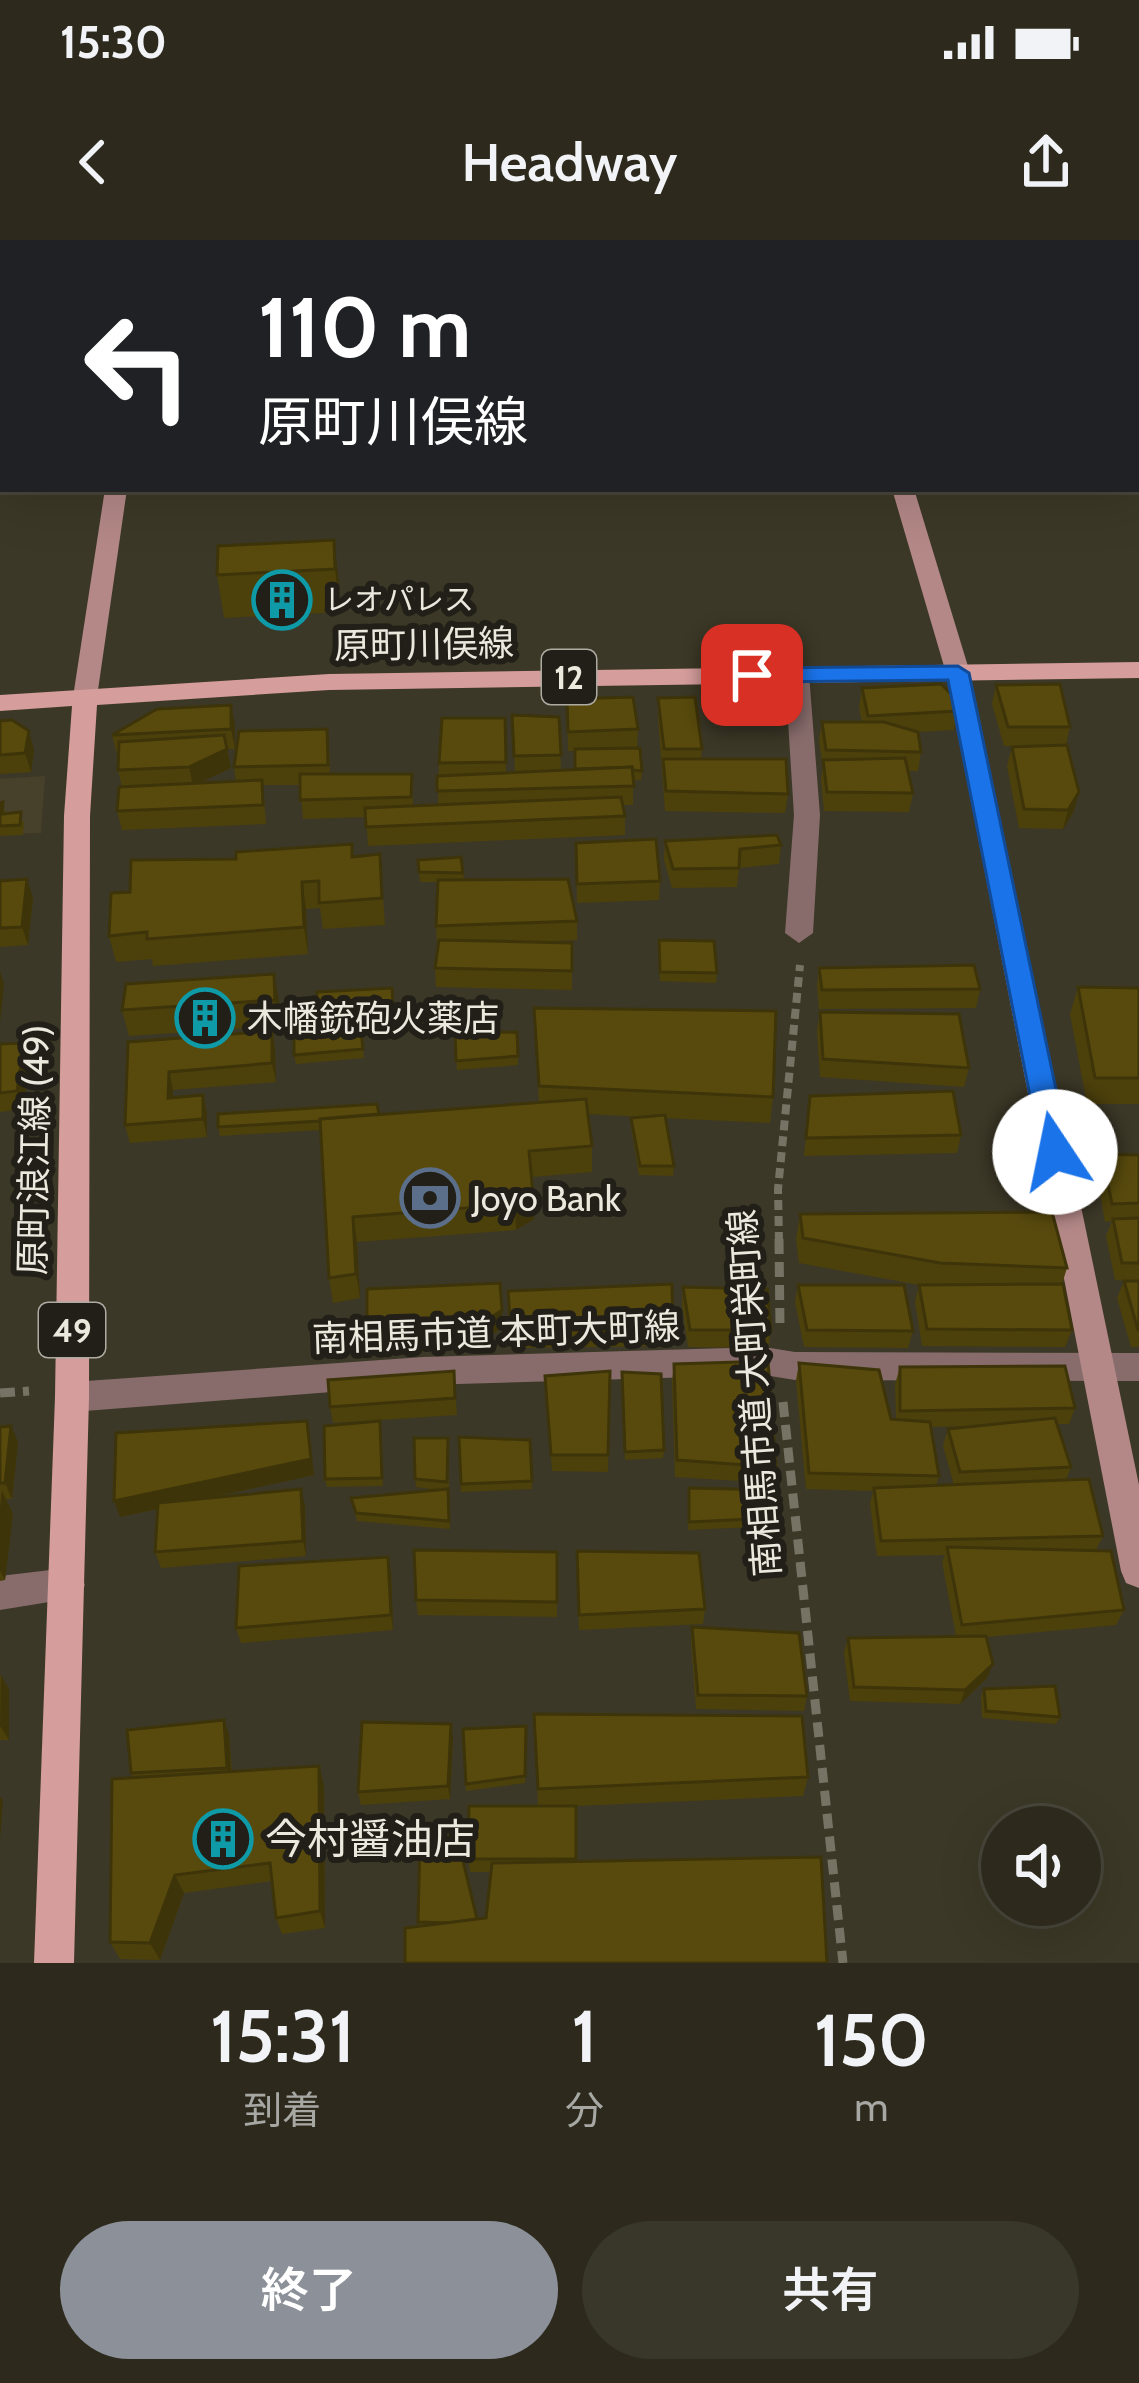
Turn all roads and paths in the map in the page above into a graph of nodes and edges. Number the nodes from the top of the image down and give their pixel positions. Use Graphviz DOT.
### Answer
graph roads {
  1 [pos="116,492"];
  2 [pos="904,492"];
  3 [pos="1139,670"];
  4 [pos="958,673"];
  5 [pos="796,674"];
  6 [pos="85,697"];
  7 [pos="0,703"];
  8 [pos="800,933"];
  9 [pos="781,1364"];
  10 [pos="1098,1366"];
  11 [pos="1139,1367"];
  12 [pos="29,1391"];
  13 [pos="0,1394"];
  14 [pos="72,1397"];
  15 [pos="1139,1571"];
  16 [pos="67,1586"];
  17 [pos="0,1593"];
  18 [pos="54,1963"];
  19 [pos="843,1963"];
  1 -- 6 [label="street"];
  2 -- 4 [label="street"];
  3 -- 4 [label="main road, 原町川俣線 / 12"];
  4 -- 5 [label="main road, 原町川俣線 / 12"];
  4 -- 10 [label="street"];
  5 -- 6 [label="main road, 原町川俣線 / 12"];
  5 -- 8 [label="street"];
  6 -- 7 [label="main road, 原町川俣線 / 12"];
  6 -- 14 [label="main road, 原町浪江線 (49) / 49"];
  8 -- 9 [label="path, 南相馬市道 大町栄町線"];
  9 -- 10 [label="street, 南相馬市道 本町大町線"];
  9 -- 14 [label="street, 南相馬市道 本町大町線"];
  9 -- 19 [label="path, 南相馬市道 大町栄町線"];
  10 -- 11 [label="street, 南相馬市道 本町大町線"];
  10 -- 15 [label="street"];
  12 -- 13 [label="path"];
  14 -- 16 [label="main road, 原町浪江線 (49) / 49"];
  16 -- 17 [label="street"];
  16 -- 18 [label="main road, 原町浪江線 (49) / 49"];
}
